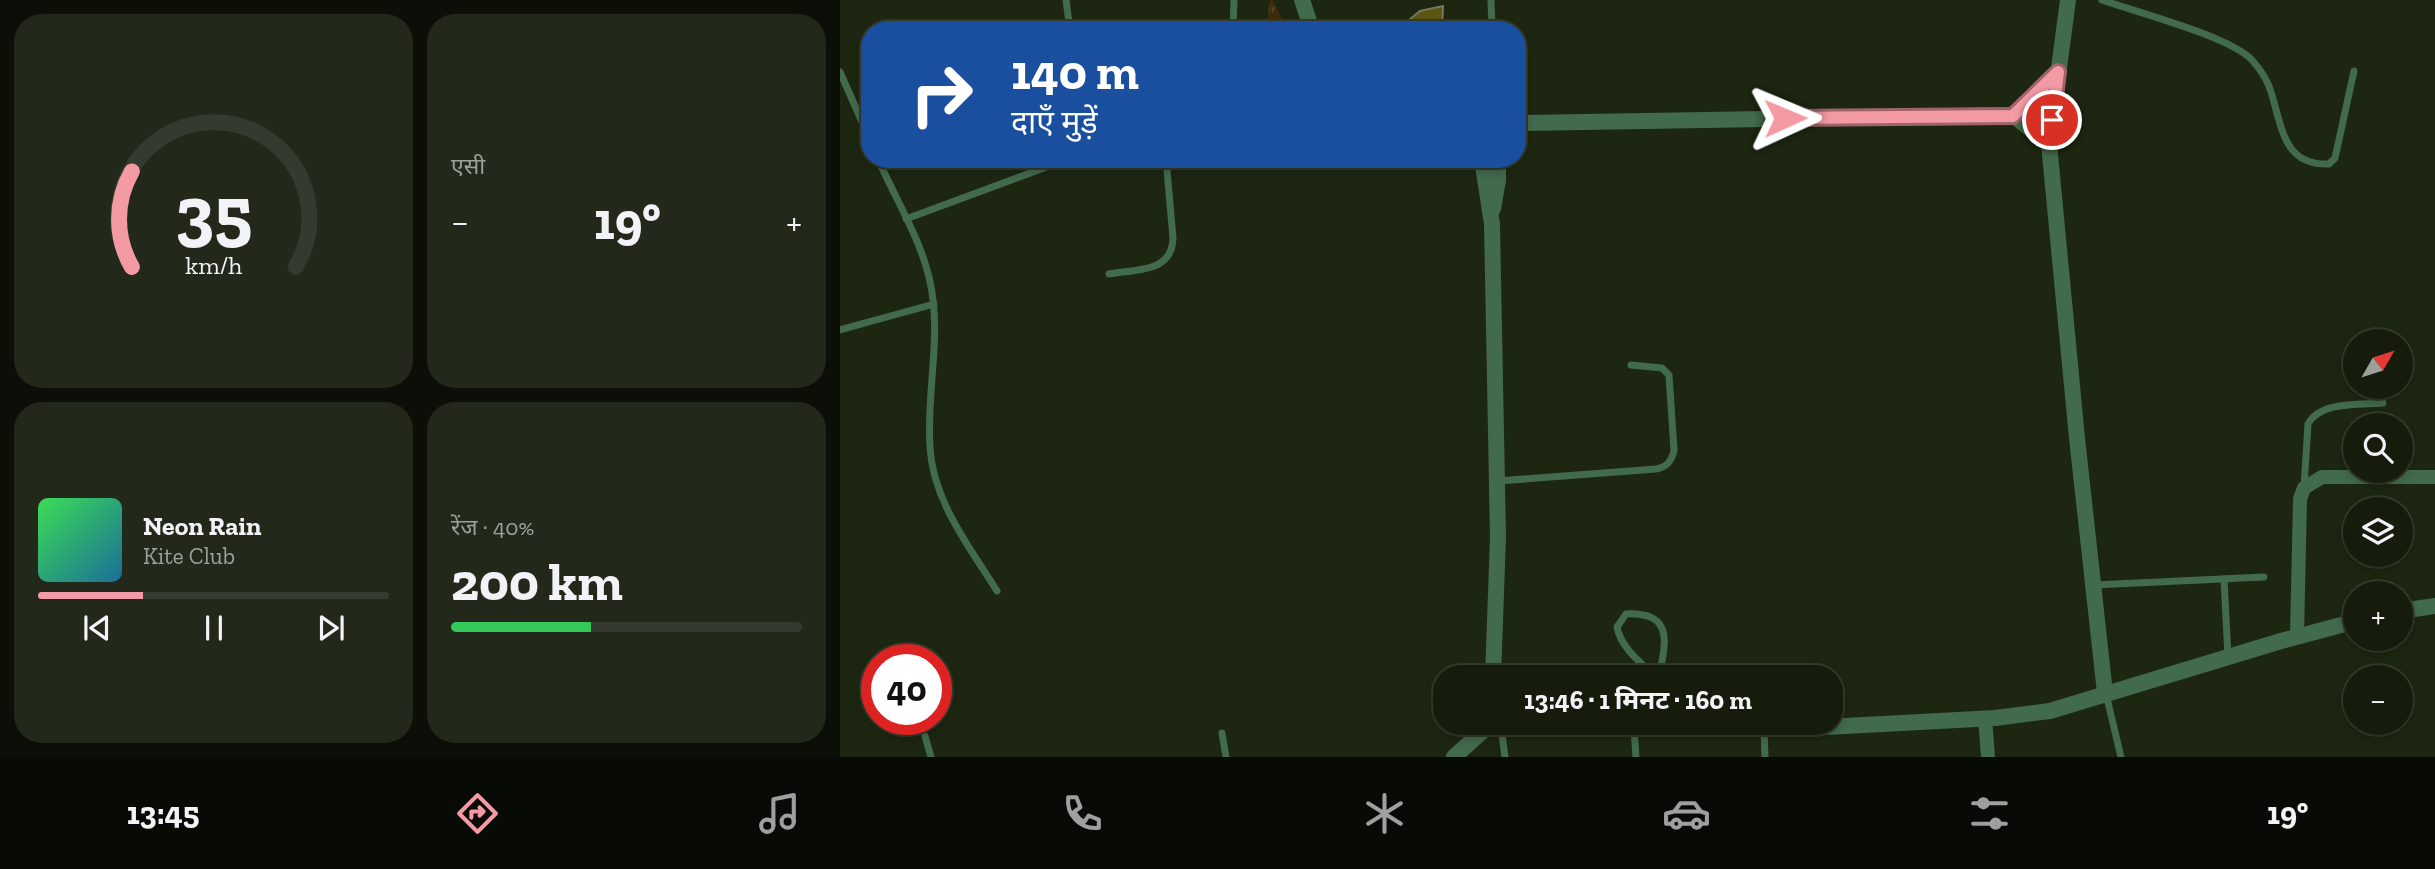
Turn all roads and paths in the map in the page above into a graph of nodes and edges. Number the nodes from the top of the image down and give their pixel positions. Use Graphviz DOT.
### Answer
graph roads {
  1 [pos="1066,0"];
  2 [pos="1234,0"];
  3 [pos="1302,0"];
  4 [pos="1491,0"];
  5 [pos="2068,0"];
  6 [pos="2102,0"];
  7 [pos="1069,21"];
  8 [pos="1233,21"];
  9 [pos="1309,21"];
  10 [pos="1492,21"];
  11 [pos="2354,71"];
  12 [pos="840,72"];
  13 [pos="2058,72"];
  14 [pos="2013,116"];
  15 [pos="861,120"];
  16 [pos="1526,123"];
  17 [pos="2049,144"];
  18 [pos="882,168"];
  19 [pos="1044,168"];
  20 [pos="1167,168"];
  21 [pos="1483,168"];
  22 [pos="1498,168"];
  23 [pos="1491,218"];
  24 [pos="906,219"];
  25 [pos="1109,274"];
  26 [pos="934,304"];
  27 [pos="840,330"];
  28 [pos="1631,365"];
  29 [pos="2383,403"];
  30 [pos="2435,477"];
  31 [pos="1496,481"];
  32 [pos="2304,488"];
  33 [pos="2263,577"];
  34 [pos="2224,579"];
  35 [pos="2093,586"];
  36 [pos="997,591"];
  37 [pos="2435,606"];
  38 [pos="2413,609"];
  39 [pos="2343,624"];
  40 [pos="2297,636"];
  41 [pos="2228,657"];
  42 [pos="1493,665"];
  43 [pos="1658,677"];
  44 [pos="2105,693"];
  45 [pos="1985,718"];
  46 [pos="1843,726"];
  47 [pos="1222,733"];
  48 [pos="1481,735"];
  49 [pos="1496,735"];
  50 [pos="1635,735"];
  51 [pos="1764,735"];
  52 [pos="925,736"];
  53 [pos="931,757"];
  54 [pos="1226,757"];
  55 [pos="1454,757"];
  56 [pos="1505,757"];
  57 [pos="1636,757"];
  58 [pos="1765,757"];
  59 [pos="1988,757"];
  60 [pos="2121,757"];
  1 -- 7 [label="lane"];
  2 -- 8 [label="lane"];
  3 -- 9 [label="street"];
  4 -- 10 [label="lane"];
  5 -- 13 [label="street"];
  6 -- 11 [label="lane"];
  12 -- 15 [label="lane"];
  13 -- 14 [label="street"];
  13 -- 17 [label="street"];
  14 -- 16 [label="street"];
  14 -- 17 [label="street"];
  17 -- 35 [label="street"];
  18 -- 24 [label="lane"];
  19 -- 24 [label="lane"];
  20 -- 25 [label="lane"];
  21 -- 23 [label="street"];
  22 -- 23 [label="street"];
  23 -- 31 [label="street"];
  24 -- 26 [label="lane"];
  26 -- 27 [label="lane"];
  26 -- 36 [label="lane"];
  28 -- 31 [label="lane"];
  29 -- 32 [label="lane"];
  30 -- 32 [label="street"];
  31 -- 42 [label="street"];
  32 -- 40 [label="street"];
  33 -- 34 [label="lane"];
  34 -- 35 [label="lane"];
  34 -- 41 [label="lane"];
  35 -- 44 [label="street"];
  37 -- 38 [label="street"];
  39 -- 40 [label="street"];
  40 -- 41 [label="street"];
  41 -- 44 [label="street"];
  43 -- 43 [label="lane"];
  44 -- 45 [label="street"];
  44 -- 60 [label="lane"];
  45 -- 46 [label="street"];
  45 -- 59 [label="street"];
  47 -- 54 [label="lane"];
  48 -- 55 [label="street"];
  49 -- 56 [label="lane"];
  50 -- 57 [label="lane"];
  51 -- 58 [label="lane"];
  52 -- 53 [label="lane"];
}
